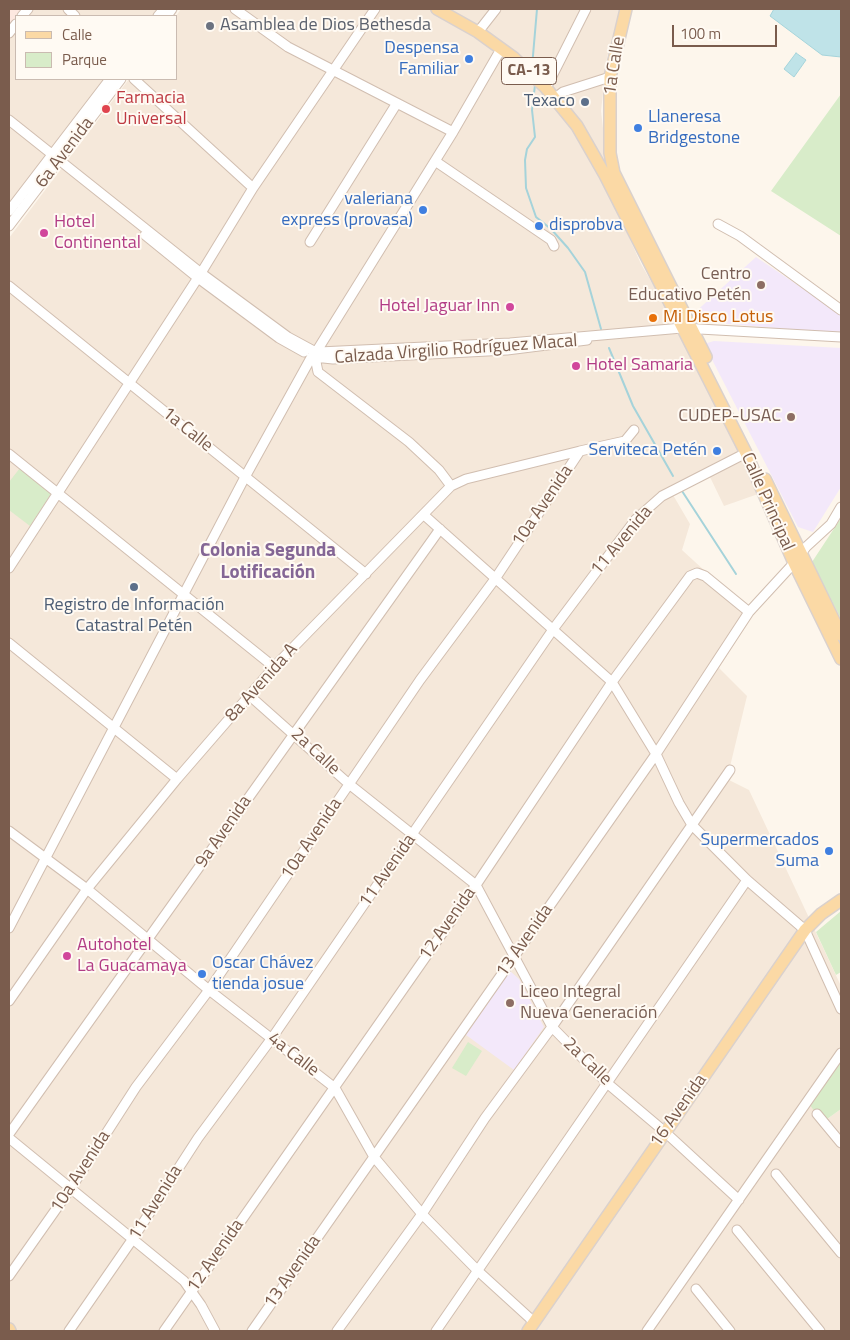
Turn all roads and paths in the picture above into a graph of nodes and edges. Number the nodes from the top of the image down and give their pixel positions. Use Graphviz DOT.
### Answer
graph roads {
  1 [pos="235,9"];
  2 [pos="375,9"];
  3 [pos="437,9"];
  4 [pos="496,9"];
  5 [pos="586,9"];
  6 [pos="626,9"];
  7 [pos="478,32"];
  8 [pos="501,49"];
  9 [pos="334,72"];
  10 [pos="610,77"];
  11 [pos="109,80"];
  12 [pos="120,80"];
  13 [pos="135,80"];
  14 [pos="546,88"];
  15 [pos="555,98"];
  16 [pos="397,103"];
  17 [pos="9,120"];
  18 [pos="453,132"];
  19 [pos="610,153"];
  20 [pos="55,158"];
  21 [pos="435,161"];
  22 [pos="253,188"];
  23 [pos="9,211"];
  24 [pos="718,224"];
  25 [pos="9,226"];
  26 [pos="310,242"];
  27 [pos="554,246"];
  28 [pos="200,276"];
  29 [pos="9,286"];
  30 [pos="841,310"];
  31 [pos="686,328"];
  32 [pos="841,337"];
  33 [pos="315,354"];
  34 [pos="129,383"];
  35 [pos="634,430"];
  36 [pos="580,451"];
  37 [pos="746,453"];
  38 [pos="9,454"];
  39 [pos="245,477"];
  40 [pos="451,486"];
  41 [pos="59,494"];
  42 [pos="841,507"];
  43 [pos="424,515"];
  44 [pos="440,529"];
  45 [pos="801,552"];
  46 [pos="794,563"];
  47 [pos="9,568"];
  48 [pos="366,574"];
  49 [pos="495,579"];
  50 [pos="184,595"];
  51 [pos="749,612"];
  52 [pos="554,628"];
  53 [pos="841,635"];
  54 [pos="9,643"];
  55 [pos="841,659"];
  56 [pos="274,667"];
  57 [pos="612,682"];
  58 [pos="250,696"];
  59 [pos="114,728"];
  60 [pos="294,733"];
  61 [pos="656,754"];
  62 [pos="730,770"];
  63 [pos="177,779"];
  64 [pos="349,784"];
  65 [pos="692,824"];
  66 [pos="9,831"];
  67 [pos="414,834"];
  68 [pos="45,859"];
  69 [pos="747,880"];
  70 [pos="476,885"];
  71 [pos="87,889"];
  72 [pos="841,900"];
  73 [pos="9,928"];
  74 [pos="805,930"];
  75 [pos="148,939"];
  76 [pos="515,957"];
  77 [pos="209,990"];
  78 [pos="9,1001"];
  79 [pos="841,1009"];
  80 [pos="552,1027"];
  81 [pos="272,1038"];
  82 [pos="841,1053"];
  83 [pos="608,1083"];
  84 [pos="335,1088"];
  85 [pos="818,1114"];
  86 [pos="665,1132"];
  87 [pos="9,1136"];
  88 [pos="841,1143"];
  89 [pos="374,1157"];
  90 [pos="776,1174"];
  91 [pos="71,1188"];
  92 [pos="739,1200"];
  93 [pos="422,1214"];
  94 [pos="737,1230"];
  95 [pos="132,1240"];
  96 [pos="841,1253"];
  97 [pos="478,1271"];
  98 [pos="9,1276"];
  99 [pos="696,1289"];
  100 [pos="191,1291"];
  101 [pos="531,1327"];
  102 [pos="69,1331"];
  103 [pos="164,1331"];
  104 [pos="216,1331"];
  105 [pos="252,1331"];
  106 [pos="337,1331"];
  107 [pos="436,1331"];
  108 [pos="647,1331"];
  109 [pos="730,1331"];
  110 [pos="820,1331"];
  1 -- 9 [label="street"];
  2 -- 9 [label="street"];
  3 -- 7 [label="main road, CA-13"];
  4 -- 7 [label="street"];
  5 -- 14 [label="street"];
  6 -- 10 [label="main road, 1a Calle / CA-13"];
  7 -- 8 [label="main road, CA-13"];
  8 -- 14 [label="main road, CA-13"];
  8 -- 18 [label="street"];
  9 -- 16 [label="street"];
  9 -- 22 [label="street"];
  10 -- 15 [label="street"];
  10 -- 19 [label="main road, 1a Calle / CA-13"];
  11 -- 20 [label="street, 6a Avenida"];
  12 -- 20 [label="street, 6a Avenida"];
  13 -- 22 [label="street"];
  14 -- 15 [label="main road, CA-13"];
  15 -- 31 [label="main road, Calle Principal / CA-13"];
  16 -- 18 [label="street"];
  16 -- 26 [label="street"];
  17 -- 20 [label="street, Calzada Virgilio Rodríguez Macal"];
  18 -- 21 [label="street"];
  19 -- 31 [label="main road, Calle Principal / CA-13"];
  20 -- 23 [label="street, 6a Avenida"];
  20 -- 25 [label="street, 6a Avenida"];
  20 -- 28 [label="street, Calzada Virgilio Rodríguez Macal"];
  21 -- 27 [label="street"];
  21 -- 33 [label="street"];
  22 -- 28 [label="street"];
  24 -- 30 [label="street"];
  28 -- 33 [label="street, Calzada Virgilio Rodríguez Macal"];
  28 -- 34 [label="street"];
  29 -- 34 [label="street, 1a Calle"];
  31 -- 32 [label="street, Calzada Virgilio Rodríguez Macal"];
  31 -- 33 [label="street, Calzada Virgilio Rodríguez Macal"];
  31 -- 37 [label="main road, Calle Principal / CA-13"];
  31 -- 45 [label="main road, Calle Principal / CA-13"];
  33 -- 39 [label="street"];
  33 -- 40 [label="street"];
  34 -- 39 [label="street, 1a Calle"];
  34 -- 41 [label="street"];
  35 -- 36 [label="street, 10a Avenida"];
  36 -- 40 [label="street, 8a Avenida A"];
  36 -- 49 [label="street, 10a Avenida"];
  37 -- 46 [label="main road, Calle Principal / CA-13"];
  37 -- 52 [label="street, 11 Avenida"];
  38 -- 41 [label="street"];
  39 -- 48 [label="street, 1a Calle"];
  39 -- 50 [label="street"];
  40 -- 43 [label="street, 8a Avenida A"];
  41 -- 47 [label="street"];
  41 -- 50 [label="street"];
  42 -- 45 [label="street, 13 Avenida"];
  43 -- 44 [label="street"];
  43 -- 48 [label="street, 8a Avenida A"];
  44 -- 49 [label="street"];
  44 -- 60 [label="street, 9a Avenida"];
  45 -- 46 [label="street, 13 Avenida"];
  45 -- 53 [label="main road, Calle Principal / CA-13"];
  46 -- 51 [label="street, 13 Avenida"];
  46 -- 55 [label="main road, Calle Principal / CA-13"];
  48 -- 56 [label="street, 8a Avenida A"];
  49 -- 52 [label="street"];
  49 -- 64 [label="street, 10a Avenida"];
  50 -- 56 [label="street"];
  50 -- 59 [label="street"];
  51 -- 57 [label="street, 12 Avenida"];
  51 -- 61 [label="street, 13 Avenida"];
  52 -- 57 [label="street"];
  52 -- 67 [label="street, 11 Avenida"];
  54 -- 59 [label="street"];
  56 -- 58 [label="street, 8a Avenida A"];
  57 -- 61 [label="street"];
  57 -- 70 [label="street, 12 Avenida"];
  58 -- 60 [label="street, 2a Calle"];
  58 -- 63 [label="street, 8a Avenida A"];
  59 -- 63 [label="street"];
  59 -- 68 [label="street"];
  60 -- 64 [label="street, 2a Calle"];
  60 -- 75 [label="street, 9a Avenida"];
  61 -- 65 [label="street"];
  61 -- 76 [label="street, 13 Avenida"];
  62 -- 65 [label="street"];
  63 -- 71 [label="street, 8a Avenida A"];
  64 -- 67 [label="street, 2a Calle"];
  64 -- 77 [label="street, 10a Avenida"];
  65 -- 69 [label="street"];
  65 -- 80 [label="street"];
  66 -- 68 [label="street, 4a Calle"];
  67 -- 70 [label="street, 2a Calle"];
  67 -- 81 [label="street, 11 Avenida"];
  68 -- 71 [label="street, 4a Calle"];
  68 -- 73 [label="street"];
  69 -- 74 [label="street"];
  69 -- 83 [label="street"];
  70 -- 76 [label="street, 2a Calle"];
  70 -- 84 [label="street, 12 Avenida"];
  71 -- 75 [label="street, 4a Calle"];
  71 -- 78 [label="street, 8a Avenida A"];
  72 -- 74 [label="main road, 16 Avenida"];
  74 -- 79 [label="street"];
  74 -- 86 [label="main road, 16 Avenida"];
  75 -- 77 [label="street, 4a Calle"];
  75 -- 87 [label="street, 9a Avenida"];
  76 -- 80 [label="street, 2a Calle"];
  76 -- 89 [label="street, 13 Avenida"];
  77 -- 81 [label="street, 4a Calle"];
  77 -- 91 [label="street, 10a Avenida"];
  80 -- 83 [label="street, 2a Calle"];
  80 -- 93 [label="street"];
  81 -- 84 [label="street, 4a Calle"];
  81 -- 95 [label="street, 11 Avenida"];
  82 -- 92 [label="street"];
  83 -- 86 [label="street, 2a Calle"];
  83 -- 97 [label="street"];
  84 -- 89 [label="street, 4a Calle"];
  84 -- 100 [label="street, 12 Avenida"];
  85 -- 88 [label="street"];
  86 -- 92 [label="street, 2a Calle"];
  86 -- 101 [label="main road, 16 Avenida"];
  87 -- 91 [label="street"];
  89 -- 93 [label="street, 4a Calle"];
  89 -- 105 [label="street, 13 Avenida"];
  90 -- 96 [label="street"];
  91 -- 95 [label="street"];
  91 -- 98 [label="street, 10a Avenida"];
  92 -- 108 [label="street"];
  93 -- 97 [label="street, 4a Calle"];
  93 -- 106 [label="street"];
  94 -- 110 [label="street"];
  95 -- 100 [label="street"];
  95 -- 102 [label="street, 11 Avenida"];
  97 -- 101 [label="street, 4a Calle"];
  97 -- 107 [label="street"];
  99 -- 109 [label="street"];
  100 -- 103 [label="street, 12 Avenida"];
  100 -- 104 [label="street"];
}
